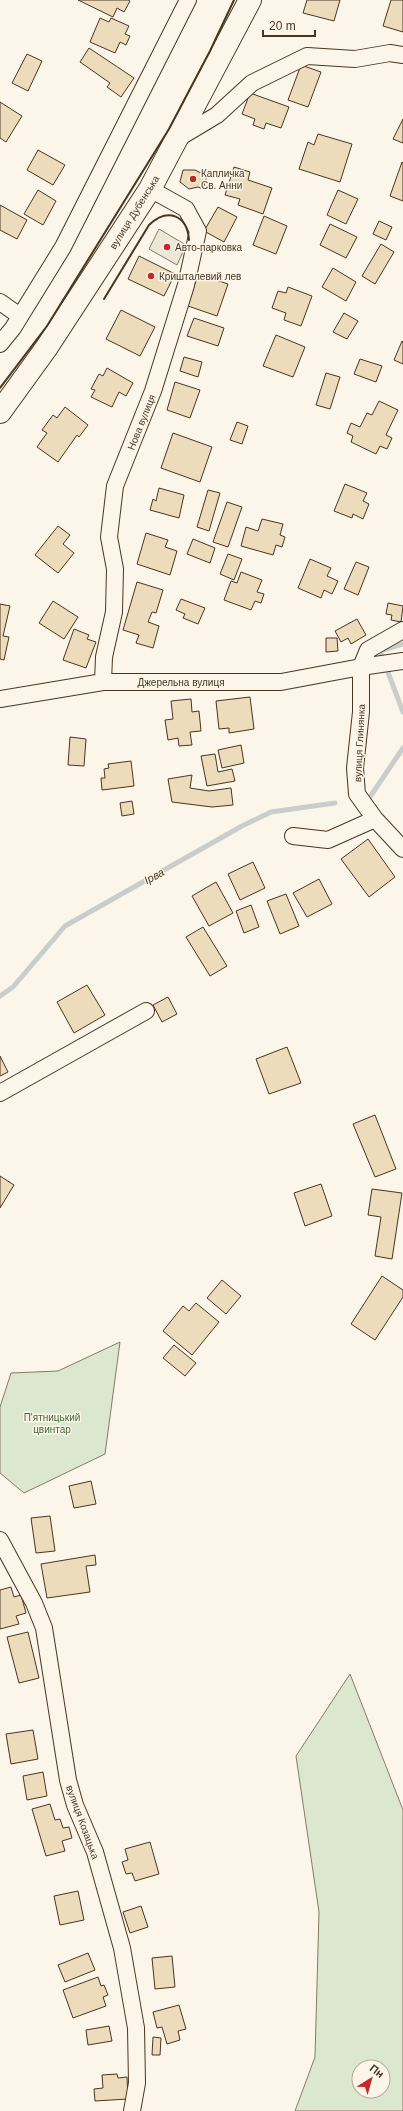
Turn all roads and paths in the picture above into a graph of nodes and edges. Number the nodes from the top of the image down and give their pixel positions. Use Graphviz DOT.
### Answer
graph roads {
  1 [pos="188,0"];
  2 [pos="250,0"];
  3 [pos="403,55"];
  4 [pos="177,139"];
  5 [pos="150,189"];
  6 [pos="0,302"];
  7 [pos="20,316"];
  8 [pos="0,344"];
  9 [pos="0,412"];
  10 [pos="403,630"];
  11 [pos="396,663"];
  12 [pos="367,666"];
  13 [pos="103,682"];
  14 [pos="0,699"];
  15 [pos="375,819"];
  16 [pos="293,836"];
  17 [pos="403,849"];
  18 [pos="146,1011"];
  19 [pos="0,1093"];
  20 [pos="0,1540"];
  21 [pos="132,2111"];
  1 -- 7 [label="street"];
  2 -- 4 [label="main road, вулиця Дубенська"];
  3 -- 4 [label="street"];
  4 -- 5 [label="main road, вулиця Дубенська"];
  5 -- 9 [label="main road, вулиця Дубенська"];
  5 -- 13 [label="street, Нова вулиця"];
  6 -- 7 [label="street"];
  7 -- 8 [label="street"];
  10 -- 12 [label="street"];
  11 -- 12 [label="street, Джерельна вулиця"];
  12 -- 13 [label="street, Джерельна вулиця"];
  12 -- 15 [label="street, вулиця Глинянка"];
  13 -- 14 [label="street, Джерельна вулиця"];
  15 -- 16 [label="street"];
  15 -- 17 [label="street, вулиця Глинянка"];
  18 -- 19 [label="street"];
  20 -- 21 [label="street, вулиця Козацька"];
}
